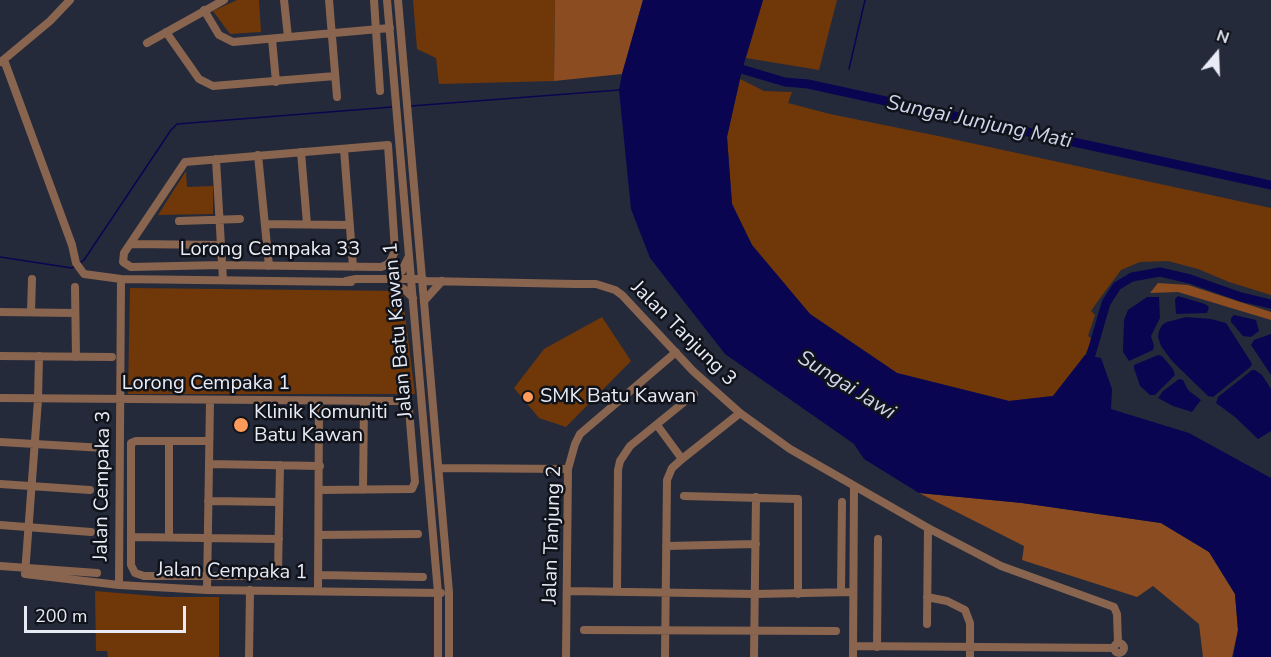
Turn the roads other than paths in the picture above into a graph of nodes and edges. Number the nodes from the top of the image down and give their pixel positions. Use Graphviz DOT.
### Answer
graph roads {
  1 [pos="224,0"];
  2 [pos="284,0"];
  3 [pos="328,0"];
  4 [pos="374,0"];
  5 [pos="387,0"];
  6 [pos="398,0"];
  7 [pos="66,1"];
  8 [pos="204,10"];
  9 [pos="390,28"];
  10 [pos="377,29"];
  11 [pos="166,32"];
  12 [pos="332,33"];
  13 [pos="288,37"];
  14 [pos="272,39"];
  15 [pos="147,44"];
  16 [pos="2,62"];
  17 [pos="335,76"];
  18 [pos="276,82"];
  19 [pos="380,91"];
  20 [pos="337,97"];
  21 [pos="344,148"];
  22 [pos="301,152"];
  23 [pos="258,155"];
  24 [pos="216,159"];
  25 [pos="240,219"];
  26 [pos="219,221"];
  27 [pos="179,222"];
  28 [pos="265,224"];
  29 [pos="308,224"];
  30 [pos="350,225"];
  31 [pos="131,244"];
  32 [pos="221,245"];
  33 [pos="409,255"];
  34 [pos="222,266"];
  35 [pos="269,266"];
  36 [pos="352,267"];
  37 [pos="421,269"];
  38 [pos="32,279"];
  39 [pos="121,279"];
  40 [pos="223,280"];
  41 [pos="391,281"];
  42 [pos="411,281"];
  43 [pos="424,281"];
  44 [pos="440,281"];
  45 [pos="75,287"];
  46 [pos="413,298"];
  47 [pos="424,301"];
  48 [pos="0,312"];
  49 [pos="32,312"];
  50 [pos="75,313"];
  51 [pos="676,352"];
  52 [pos="0,356"];
  53 [pos="39,356"];
  54 [pos="76,357"];
  55 [pos="112,357"];
  56 [pos="694,394"];
  57 [pos="0,398"];
  58 [pos="38,400"];
  59 [pos="121,400"];
  60 [pos="210,401"];
  61 [pos="319,402"];
  62 [pos="364,402"];
  63 [pos="409,409"];
  64 [pos="740,413"];
  65 [pos="657,425"];
  66 [pos="169,441"];
  67 [pos="209,441"];
  68 [pos="0,442"];
  69 [pos="35,445"];
  70 [pos="104,448"];
  71 [pos="682,459"];
  72 [pos="209,464"];
  73 [pos="280,465"];
  74 [pos="320,466"];
  75 [pos="439,468"];
  76 [pos="568,469"];
  77 [pos="0,484"];
  78 [pos="32,486"];
  79 [pos="854,487"];
  80 [pos="90,490"];
  81 [pos="320,490"];
  82 [pos="363,490"];
  83 [pos="684,496"];
  84 [pos="756,497"];
  85 [pos="208,501"];
  86 [pos="279,502"];
  87 [pos="842,502"];
  88 [pos="0,525"];
  89 [pos="28,527"];
  90 [pos="928,528"];
  91 [pos="91,532"];
  92 [pos="418,534"];
  93 [pos="319,535"];
  94 [pos="131,537"];
  95 [pos="169,537"];
  96 [pos="208,538"];
  97 [pos="279,539"];
  98 [pos="878,539"];
  99 [pos="756,544"];
  100 [pos="666,546"];
  101 [pos="0,566"];
  102 [pos="25,571"];
  103 [pos="97,573"];
  104 [pos="319,575"];
  105 [pos="207,577"];
  106 [pos="423,577"];
  107 [pos="118,585"];
  108 [pos="207,590"];
  109 [pos="250,590"];
  110 [pos="318,590"];
  111 [pos="567,591"];
  112 [pos="617,591"];
  113 [pos="449,592"];
  114 [pos="666,592"];
  115 [pos="841,592"];
  116 [pos="853,592"];
  117 [pos="438,593"];
  118 [pos="755,594"];
  119 [pos="798,594"];
  120 [pos="927,597"];
  121 [pos="927,624"];
  122 [pos="584,630"];
  123 [pos="666,631"];
  124 [pos="754,631"];
  125 [pos="836,631"];
  126 [pos="853,646"];
  127 [pos="876,647"];
  128 [pos="1117,650"];
  129 [pos="970,653"];
  130 [pos="1021,653"];
  131 [pos="249,657"];
  132 [pos="438,657"];
  133 [pos="449,657"];
  134 [pos="566,657"];
  135 [pos="665,657"];
  136 [pos="754,657"];
  137 [pos="852,657"];
  1 -- 8 [label="street"];
  2 -- 13 [label="street"];
  3 -- 12 [label="street"];
  4 -- 10 [label="street"];
  5 -- 9 [label="street, Jalan Batu Kawan 1"];
  6 -- 37 [label="street, Jalan Batu Kawan 1"];
  7 -- 16 [label="street"];
  8 -- 11 [label="street"];
  8 -- 14 [label="street"];
  9 -- 10 [label="street"];
  9 -- 33 [label="street, Jalan Batu Kawan 1"];
  10 -- 12 [label="street"];
  10 -- 19 [label="street"];
  11 -- 15 [label="street"];
  11 -- 18 [label="street"];
  12 -- 13 [label="street"];
  12 -- 17 [label="street"];
  13 -- 14 [label="street"];
  14 -- 18 [label="street"];
  16 -- 39 [label="street, Jalan Tanjung 3"];
  17 -- 18 [label="street"];
  17 -- 20 [label="street"];
  21 -- 22 [label="street"];
  21 -- 30 [label="street"];
  21 -- 36 [label="street, Lorong Cempaka 33"];
  22 -- 23 [label="street"];
  22 -- 29 [label="street"];
  23 -- 24 [label="street"];
  23 -- 28 [label="street"];
  24 -- 26 [label="street"];
  24 -- 31 [label="street"];
  25 -- 26 [label="street"];
  26 -- 27 [label="street"];
  26 -- 32 [label="street"];
  28 -- 29 [label="street"];
  28 -- 35 [label="street"];
  29 -- 30 [label="street"];
  30 -- 36 [label="street"];
  31 -- 32 [label="street"];
  31 -- 34 [label="street, Lorong Cempaka 33"];
  32 -- 34 [label="street"];
  33 -- 41 [label="street"];
  33 -- 42 [label="street, Jalan Batu Kawan 1"];
  34 -- 35 [label="street, Lorong Cempaka 33"];
  34 -- 40 [label="street"];
  35 -- 36 [label="street, Lorong Cempaka 33"];
  37 -- 43 [label="street, Jalan Batu Kawan 1"];
  37 -- 44 [label="street"];
  38 -- 49 [label="street"];
  39 -- 40 [label="street, Jalan Tanjung 3"];
  39 -- 59 [label="street, Jalan Cempaka 3"];
  40 -- 41 [label="street, Jalan Tanjung 3"];
  41 -- 42 [label="street, Jalan Tanjung 3"];
  41 -- 46 [label="street"];
  42 -- 43 [label="street, Jalan Tanjung 3"];
  42 -- 46 [label="street, Jalan Batu Kawan 1"];
  43 -- 44 [label="street, Jalan Tanjung 3"];
  43 -- 47 [label="street, Jalan Batu Kawan 1"];
  44 -- 47 [label="street"];
  44 -- 51 [label="street, Jalan Tanjung 3"];
  45 -- 50 [label="street"];
  46 -- 117 [label="street, Jalan Batu Kawan 1"];
  47 -- 75 [label="street, Jalan Batu Kawan 1"];
  48 -- 49 [label="street"];
  49 -- 50 [label="street"];
  50 -- 54 [label="street"];
  51 -- 64 [label="street, Jalan Tanjung 3"];
  51 -- 76 [label="street, Jalan Tanjung 2"];
  52 -- 53 [label="street"];
  53 -- 54 [label="street"];
  53 -- 58 [label="street"];
  54 -- 55 [label="street"];
  56 -- 65 [label="street"];
  57 -- 58 [label="street, Lorong Cempaka 1"];
  58 -- 59 [label="street, Lorong Cempaka 1"];
  58 -- 69 [label="street"];
  59 -- 60 [label="street, Lorong Cempaka 1"];
  59 -- 107 [label="street, Jalan Cempaka 3"];
  60 -- 61 [label="street, Lorong Cempaka 1"];
  60 -- 67 [label="street"];
  61 -- 62 [label="street, Lorong Cempaka 1"];
  61 -- 74 [label="street"];
  62 -- 63 [label="street, Lorong Cempaka 1"];
  62 -- 82 [label="street"];
  63 -- 82 [label="street, Jalan Batu Kawan 1"];
  64 -- 71 [label="street"];
  64 -- 79 [label="street, Jalan Tanjung 3"];
  65 -- 71 [label="street"];
  65 -- 112 [label="street"];
  66 -- 67 [label="street"];
  66 -- 94 [label="street"];
  66 -- 95 [label="street"];
  67 -- 72 [label="street"];
  68 -- 69 [label="street"];
  69 -- 70 [label="street"];
  69 -- 78 [label="street"];
  71 -- 100 [label="street"];
  72 -- 73 [label="street"];
  72 -- 85 [label="street"];
  73 -- 74 [label="street"];
  73 -- 86 [label="street"];
  74 -- 81 [label="street"];
  75 -- 76 [label="street"];
  75 -- 113 [label="street, Jalan Batu Kawan 1"];
  76 -- 111 [label="street, Jalan Tanjung 2"];
  77 -- 78 [label="street"];
  78 -- 80 [label="street"];
  78 -- 89 [label="street"];
  79 -- 90 [label="street, Jalan Tanjung 3"];
  79 -- 116 [label="street"];
  81 -- 82 [label="street"];
  81 -- 93 [label="street"];
  83 -- 84 [label="street"];
  84 -- 99 [label="street"];
  84 -- 119 [label="street"];
  85 -- 86 [label="street"];
  85 -- 96 [label="street"];
  86 -- 97 [label="street"];
  87 -- 115 [label="street"];
  88 -- 89 [label="street"];
  89 -- 91 [label="street"];
  89 -- 102 [label="street"];
  90 -- 120 [label="street"];
  90 -- 128 [label="street, Jalan Tanjung 3"];
  92 -- 93 [label="street"];
  93 -- 104 [label="street"];
  94 -- 95 [label="street"];
  94 -- 105 [label="street, Jalan Cempaka 1"];
  95 -- 96 [label="street"];
  96 -- 97 [label="street"];
  96 -- 105 [label="street"];
  97 -- 105 [label="street, Jalan Cempaka 1"];
  98 -- 127 [label="street"];
  99 -- 100 [label="street"];
  99 -- 118 [label="street"];
  100 -- 114 [label="street"];
  101 -- 102 [label="street"];
  102 -- 103 [label="street"];
  102 -- 107 [label="street, Jalan Cempaka 1"];
  104 -- 106 [label="street"];
  104 -- 110 [label="street"];
  105 -- 108 [label="street"];
  107 -- 108 [label="street, Jalan Cempaka 1"];
  108 -- 109 [label="street, Jalan Cempaka 1"];
  109 -- 110 [label="street, Jalan Cempaka 1"];
  109 -- 131 [label="street"];
  110 -- 117 [label="street, Jalan Cempaka 1"];
  111 -- 112 [label="street"];
  111 -- 134 [label="street, Jalan Tanjung 2"];
  112 -- 114 [label="street"];
  113 -- 117 [label="street, Jalan Cempaka 1"];
  113 -- 133 [label="street, Jalan Batu Kawan 1"];
  114 -- 118 [label="street"];
  114 -- 123 [label="street"];
  115 -- 116 [label="street"];
  115 -- 119 [label="street"];
  116 -- 126 [label="street"];
  117 -- 132 [label="street, Jalan Batu Kawan 1"];
  118 -- 119 [label="street"];
  118 -- 124 [label="street"];
  120 -- 121 [label="street"];
  120 -- 129 [label="street"];
  122 -- 123 [label="street"];
  123 -- 124 [label="street"];
  123 -- 135 [label="street"];
  124 -- 125 [label="street"];
  124 -- 136 [label="street"];
  126 -- 127 [label="street"];
  126 -- 137 [label="street"];
  127 -- 129 [label="street"];
  128 -- 130 [label="street"];
  129 -- 130 [label="street"];
}
